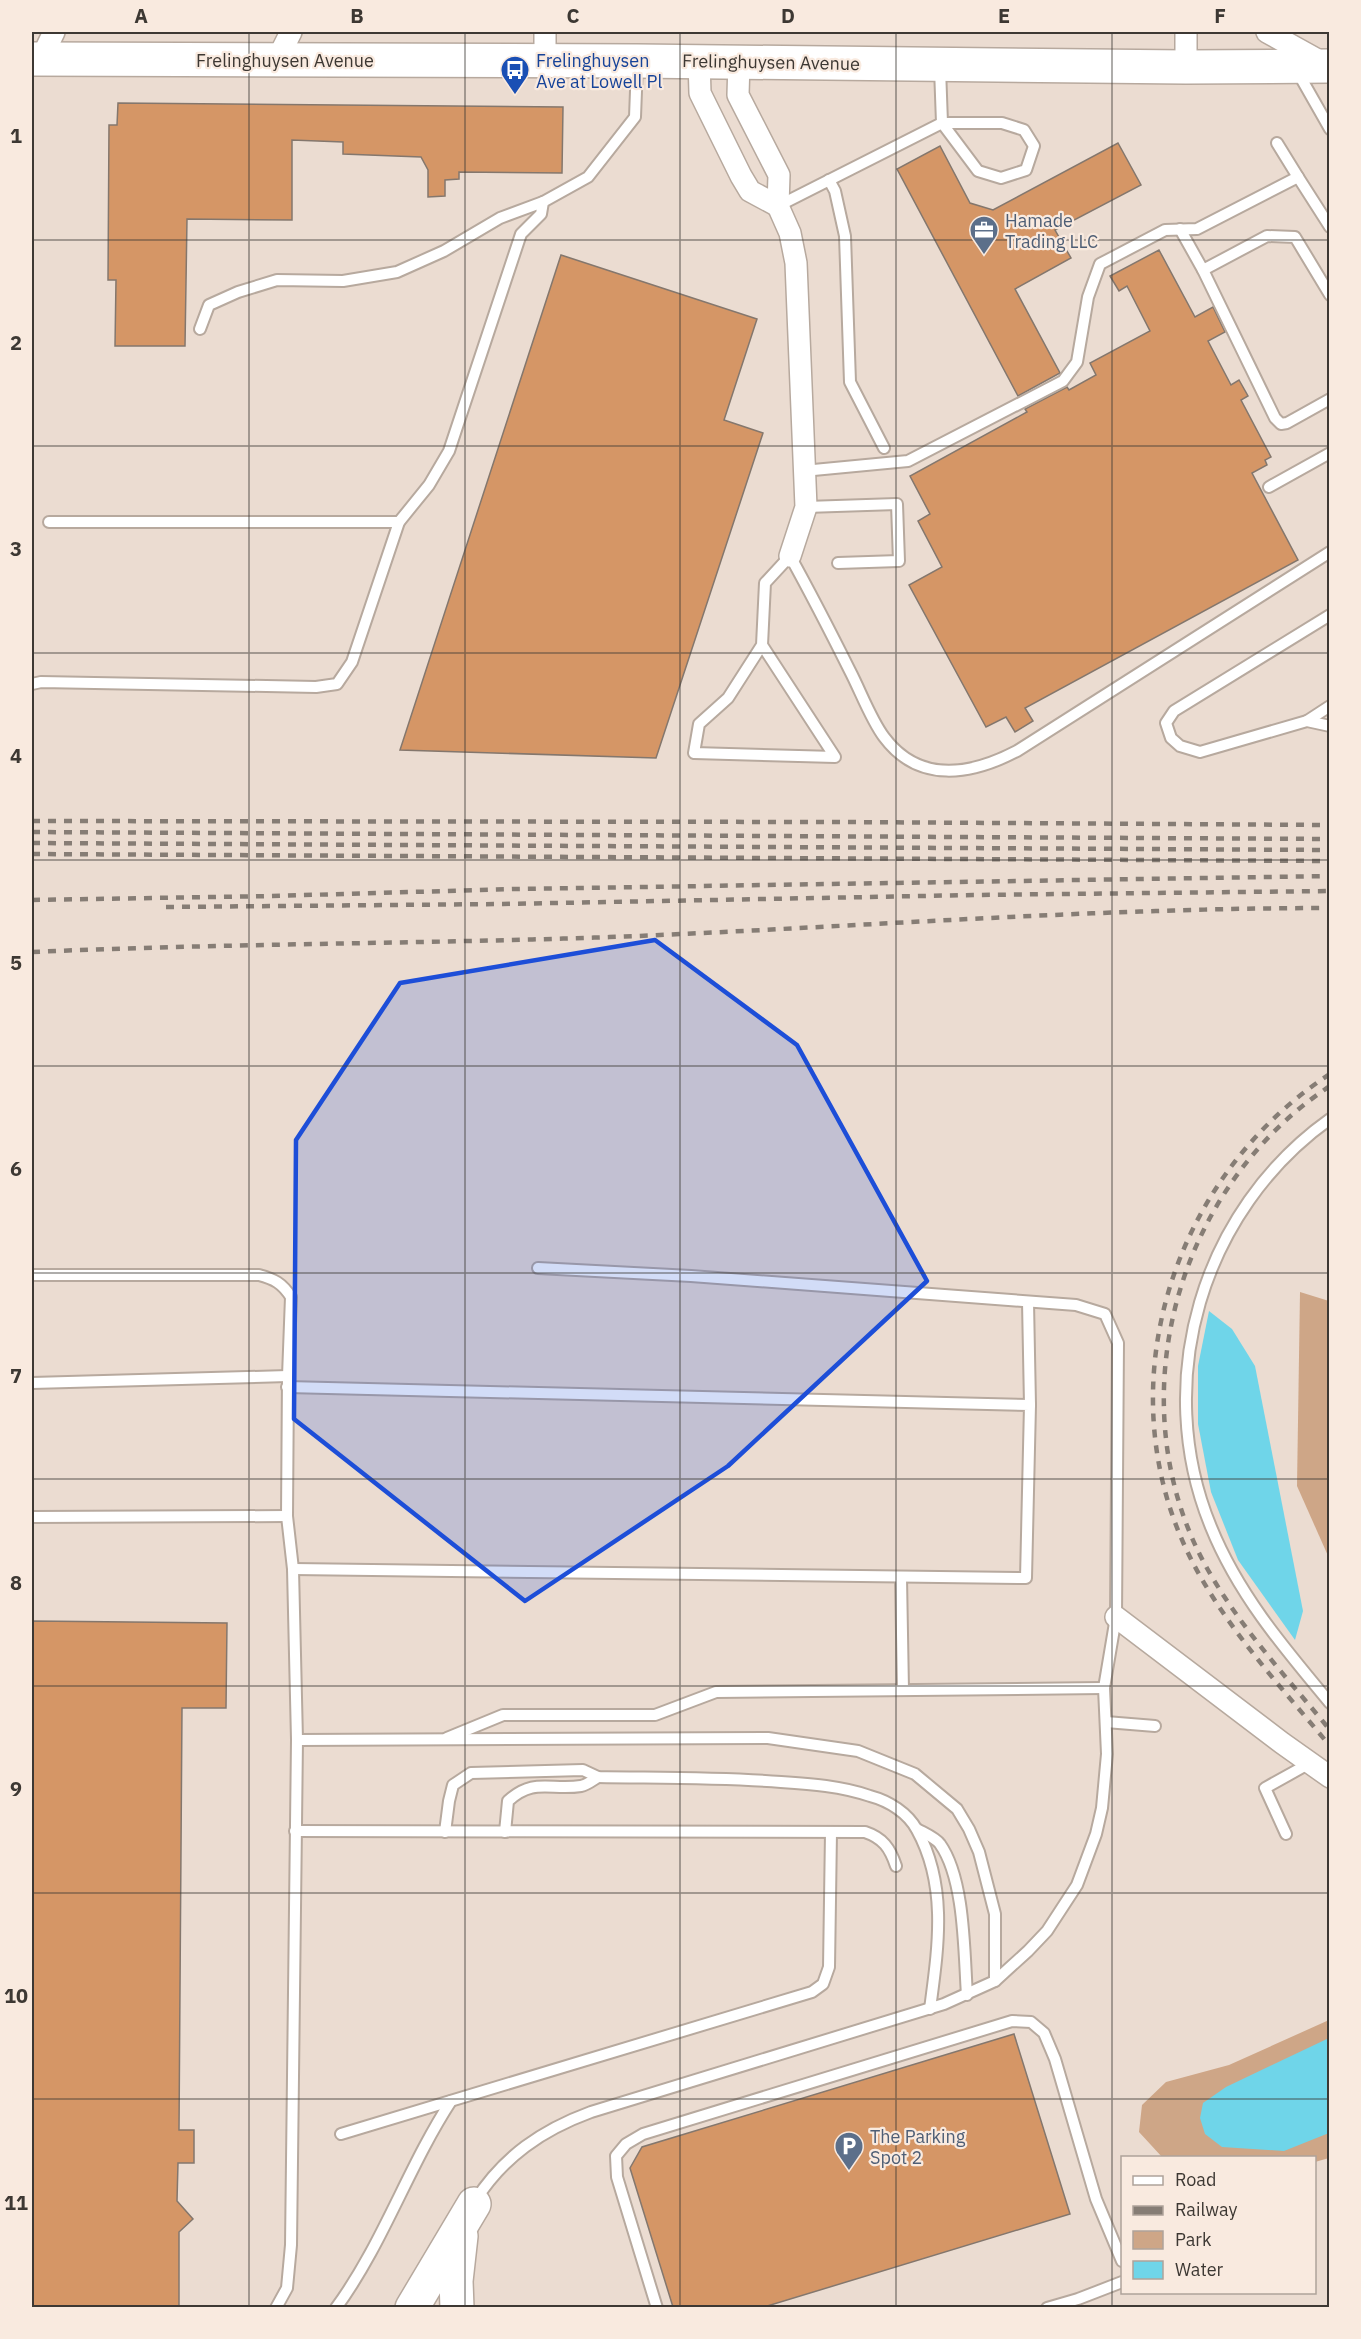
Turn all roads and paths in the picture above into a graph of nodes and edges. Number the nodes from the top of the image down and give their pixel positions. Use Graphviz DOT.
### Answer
graph roads {
  1 [pos="1186,32"];
  2 [pos="1267,32"];
  3 [pos="284,46"];
  4 [pos="545,46"];
  5 [pos="42,50"];
  6 [pos="637,61"];
  7 [pos="699,62"];
  8 [pos="739,62"];
  9 [pos="940,64"];
  10 [pos="1294,66"];
  11 [pos="1329,66"];
  12 [pos="1186,67"];
  13 [pos="942,123"];
  14 [pos="1329,129"];
  15 [pos="1277,143"];
  16 [pos="1298,177"];
  17 [pos="829,180"];
  18 [pos="543,202"];
  19 [pos="778,206"];
  20 [pos="1329,227"];
  21 [pos="1180,230"];
  22 [pos="1203,270"];
  23 [pos="1329,295"];
  24 [pos="200,329"];
  25 [pos="1329,399"];
  26 [pos="884,448"];
  27 [pos="1329,453"];
  28 [pos="803,471"];
  29 [pos="1269,487"];
  30 [pos="806,507"];
  31 [pos="49,522"];
  32 [pos="399,522"];
  33 [pos="1329,552"];
  34 [pos="790,556"];
  35 [pos="838,563"];
  36 [pos="1329,615"];
  37 [pos="762,645"];
  38 [pos="32,684"];
  39 [pos="1329,706"];
  40 [pos="1307,721"];
  41 [pos="1329,726"];
  42 [pos="1329,1119"];
  43 [pos="538,1268"];
  44 [pos="32,1275"];
  45 [pos="1028,1302"];
  46 [pos="287,1381"];
  47 [pos="32,1383"];
  48 [pos="1030,1405"];
  49 [pos="32,1516"];
  50 [pos="287,1516"];
  51 [pos="293,1569"];
  52 [pos="901,1577"];
  53 [pos="1116,1617"];
  54 [pos="1104,1688"];
  55 [pos="903,1690"];
  56 [pos="1329,1703"];
  57 [pos="1106,1722"];
  58 [pos="1155,1726"];
  59 [pos="297,1740"];
  60 [pos="441,1740"];
  61 [pos="1310,1763"];
  62 [pos="598,1777"];
  63 [pos="1329,1777"];
  64 [pos="917,1829"];
  65 [pos="295,1831"];
  66 [pos="445,1832"];
  67 [pos="505,1832"];
  68 [pos="831,1832"];
  69 [pos="1287,1834"];
  70 [pos="896,1866"];
  71 [pos="995,1981"];
  72 [pos="967,1995"];
  73 [pos="930,2008"];
  74 [pos="451,2101"];
  75 [pos="341,2134"];
  76 [pos="474,2204"];
  77 [pos="1121,2259"];
  78 [pos="1121,2282"];
  79 [pos="1080,2303"];
  80 [pos="276,2307"];
  81 [pos="336,2307"];
  82 [pos="412,2307"];
  83 [pos="457,2307"];
  84 [pos="657,2307"];
  85 [pos="1047,2307"];
  1 -- 12 [label="street"];
  2 -- 11 [label="street"];
  3 -- 4 [label="main road, Frelinghuysen Avenue"];
  3 -- 5 [label="main road, Frelinghuysen Avenue"];
  4 -- 6 [label="main road, Frelinghuysen Avenue"];
  6 -- 7 [label="main road, Frelinghuysen Avenue"];
  6 -- 18 [label="lane"];
  7 -- 8 [label="main road, Frelinghuysen Avenue"];
  7 -- 19 [label="street"];
  8 -- 9 [label="main road, Frelinghuysen Avenue"];
  8 -- 19 [label="street"];
  9 -- 12 [label="main road, Frelinghuysen Avenue"];
  9 -- 13 [label="lane"];
  10 -- 11 [label="main road, Frelinghuysen Avenue"];
  10 -- 12 [label="main road, Frelinghuysen Avenue"];
  10 -- 14 [label="lane"];
  13 -- 13 [label="lane"];
  13 -- 17 [label="lane"];
  15 -- 16 [label="lane"];
  16 -- 20 [label="lane"];
  16 -- 21 [label="lane"];
  17 -- 19 [label="lane"];
  17 -- 26 [label="lane"];
  18 -- 24 [label="lane"];
  18 -- 32 [label="lane"];
  19 -- 28 [label="street"];
  21 -- 22 [label="lane"];
  21 -- 28 [label="lane"];
  22 -- 23 [label="lane"];
  22 -- 25 [label="lane"];
  27 -- 29 [label="lane"];
  28 -- 30 [label="street"];
  30 -- 34 [label="street"];
  30 -- 35 [label="lane"];
  31 -- 32 [label="lane"];
  32 -- 38 [label="lane"];
  33 -- 34 [label="lane"];
  34 -- 37 [label="lane"];
  36 -- 40 [label="lane"];
  37 -- 37 [label="lane"];
  39 -- 40 [label="lane"];
  40 -- 41 [label="lane"];
  42 -- 56 [label="lane"];
  43 -- 45 [label="lane"];
  44 -- 46 [label="lane"];
  45 -- 48 [label="lane"];
  45 -- 53 [label="lane"];
  46 -- 47 [label="lane"];
  46 -- 48 [label="lane"];
  46 -- 50 [label="lane"];
  48 -- 52 [label="lane"];
  49 -- 50 [label="lane"];
  50 -- 51 [label="lane"];
  51 -- 52 [label="lane"];
  51 -- 59 [label="lane"];
  52 -- 55 [label="lane"];
  53 -- 54 [label="lane"];
  53 -- 61 [label="street"];
  54 -- 55 [label="lane"];
  54 -- 57 [label="lane"];
  55 -- 60 [label="lane"];
  57 -- 58 [label="lane"];
  57 -- 71 [label="lane"];
  59 -- 60 [label="lane"];
  59 -- 65 [label="lane"];
  60 -- 71 [label="lane"];
  61 -- 63 [label="street"];
  61 -- 69 [label="lane"];
  62 -- 64 [label="lane"];
  62 -- 66 [label="lane"];
  62 -- 67 [label="lane"];
  64 -- 72 [label="lane"];
  64 -- 73 [label="lane"];
  65 -- 66 [label="lane"];
  65 -- 80 [label="lane"];
  66 -- 67 [label="lane"];
  67 -- 68 [label="lane"];
  68 -- 70 [label="lane"];
  68 -- 74 [label="lane"];
  71 -- 72 [label="lane"];
  72 -- 73 [label="lane"];
  73 -- 76 [label="lane"];
  74 -- 75 [label="lane"];
  74 -- 81 [label="lane"];
  76 -- 82 [label="main road"];
  76 -- 83 [label="main road"];
  77 -- 84 [label="lane"];
  78 -- 79 [label="lane"];
  79 -- 85 [label="lane"];
}
